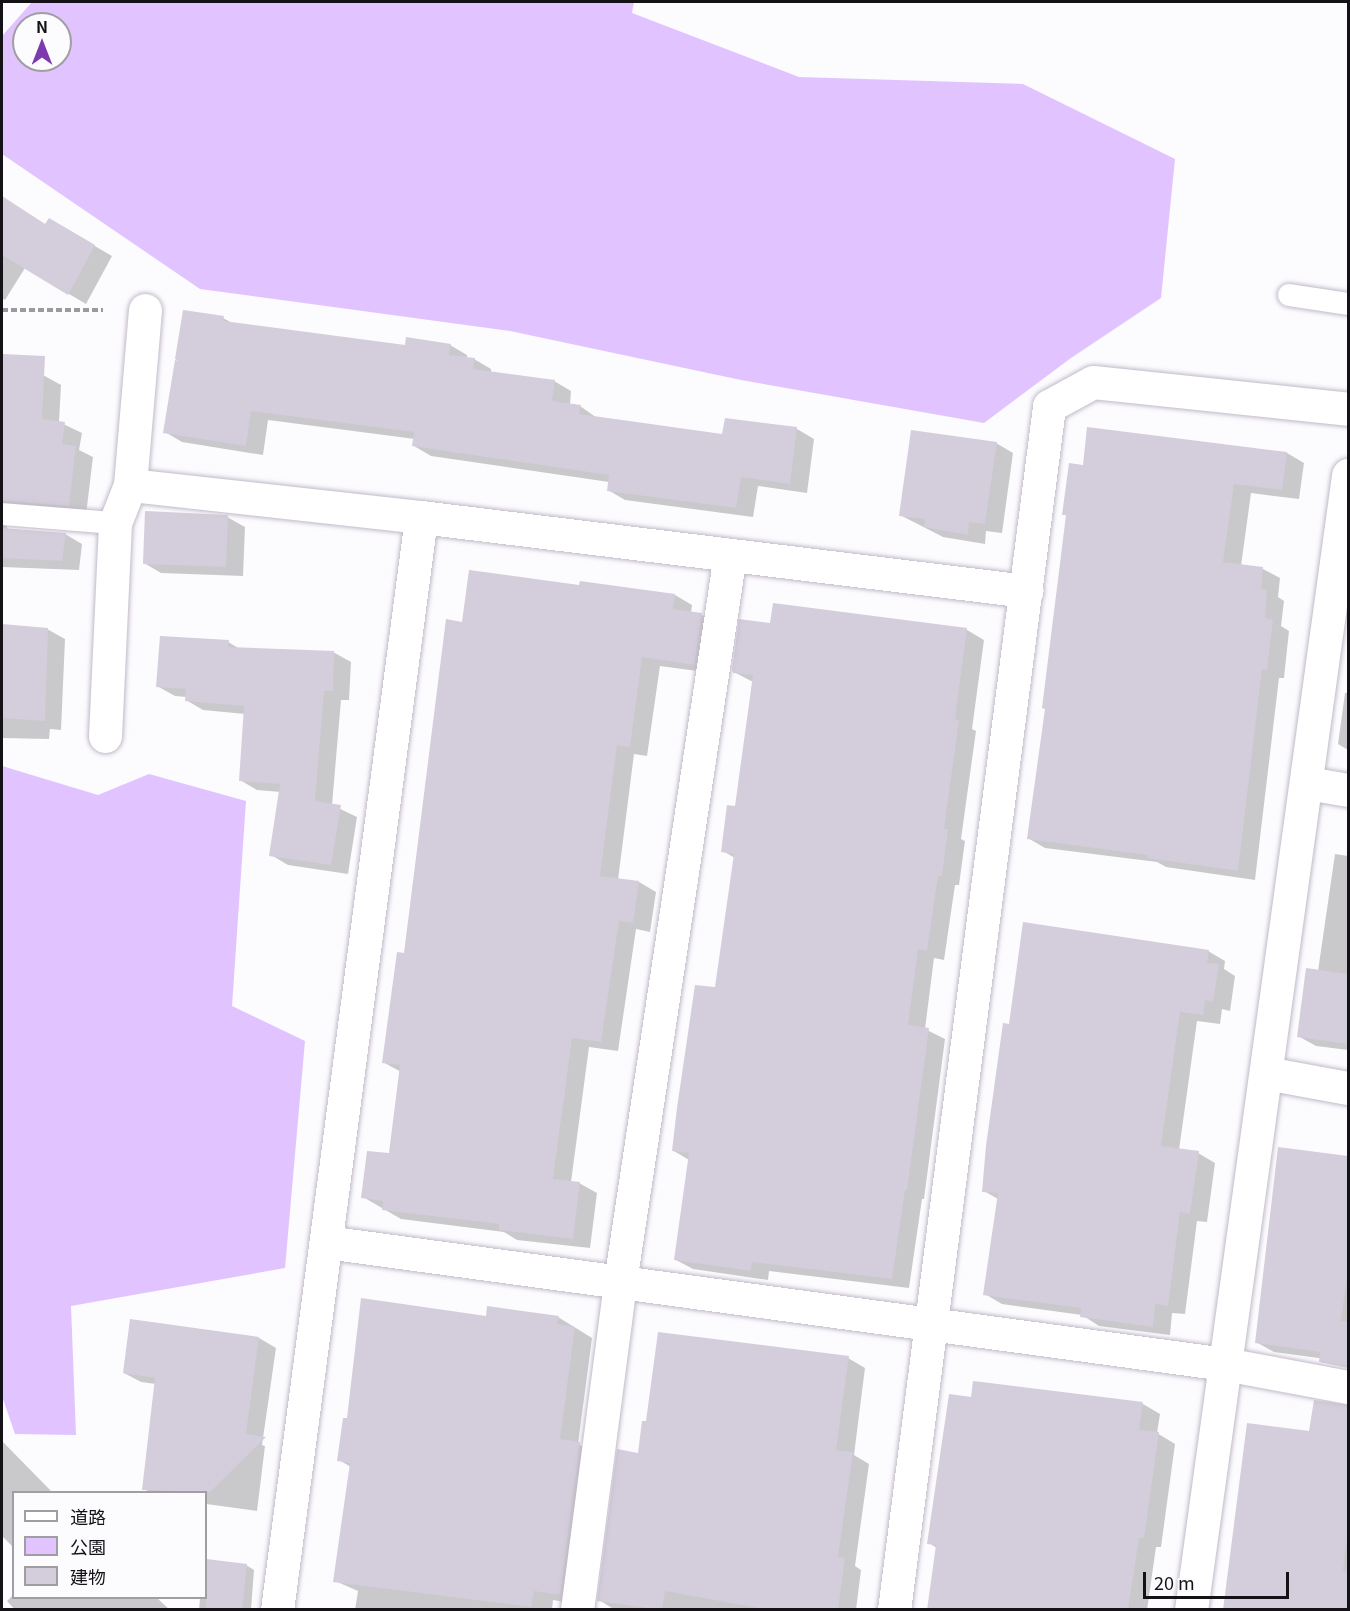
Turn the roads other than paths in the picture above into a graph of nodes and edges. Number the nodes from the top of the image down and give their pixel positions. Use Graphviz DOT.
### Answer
graph roads {
  1 [pos="1289,295"];
  2 [pos="1348,303"];
  3 [pos="145,310"];
  4 [pos="1348,409"];
  5 [pos="1348,476"];
  6 [pos="130,485"];
  7 [pos="2,514"];
  8 [pos="421,517"];
  9 [pos="115,524"];
  10 [pos="730,555"];
  11 [pos="1026,591"];
  12 [pos="105,736"];
  13 [pos="1307,783"];
  14 [pos="1348,790"];
  15 [pos="1266,1073"];
  16 [pos="1348,1088"];
  17 [pos="326,1242"];
  18 [pos="620,1282"];
  19 [pos="929,1324"];
  20 [pos="1225,1364"];
  21 [pos="1348,1387"];
  22 [pos="277,1610"];
  23 [pos="577,1610"];
  24 [pos="894,1610"];
  25 [pos="1191,1610"];
  1 -- 2 [label="lane"];
  3 -- 6 [label="street"];
  4 -- 11 [label="street"];
  5 -- 13 [label="street"];
  6 -- 8 [label="street"];
  6 -- 9 [label="street"];
  7 -- 9 [label="lane"];
  8 -- 10 [label="street"];
  8 -- 17 [label="street"];
  9 -- 12 [label="street"];
  10 -- 11 [label="street"];
  10 -- 18 [label="street"];
  11 -- 19 [label="street"];
  13 -- 14 [label="street"];
  13 -- 15 [label="street"];
  15 -- 16 [label="street"];
  15 -- 20 [label="street"];
  17 -- 18 [label="street"];
  17 -- 22 [label="street"];
  18 -- 19 [label="street"];
  18 -- 23 [label="street"];
  19 -- 20 [label="street"];
  19 -- 24 [label="street"];
  20 -- 21 [label="street"];
  20 -- 25 [label="street"];
}
